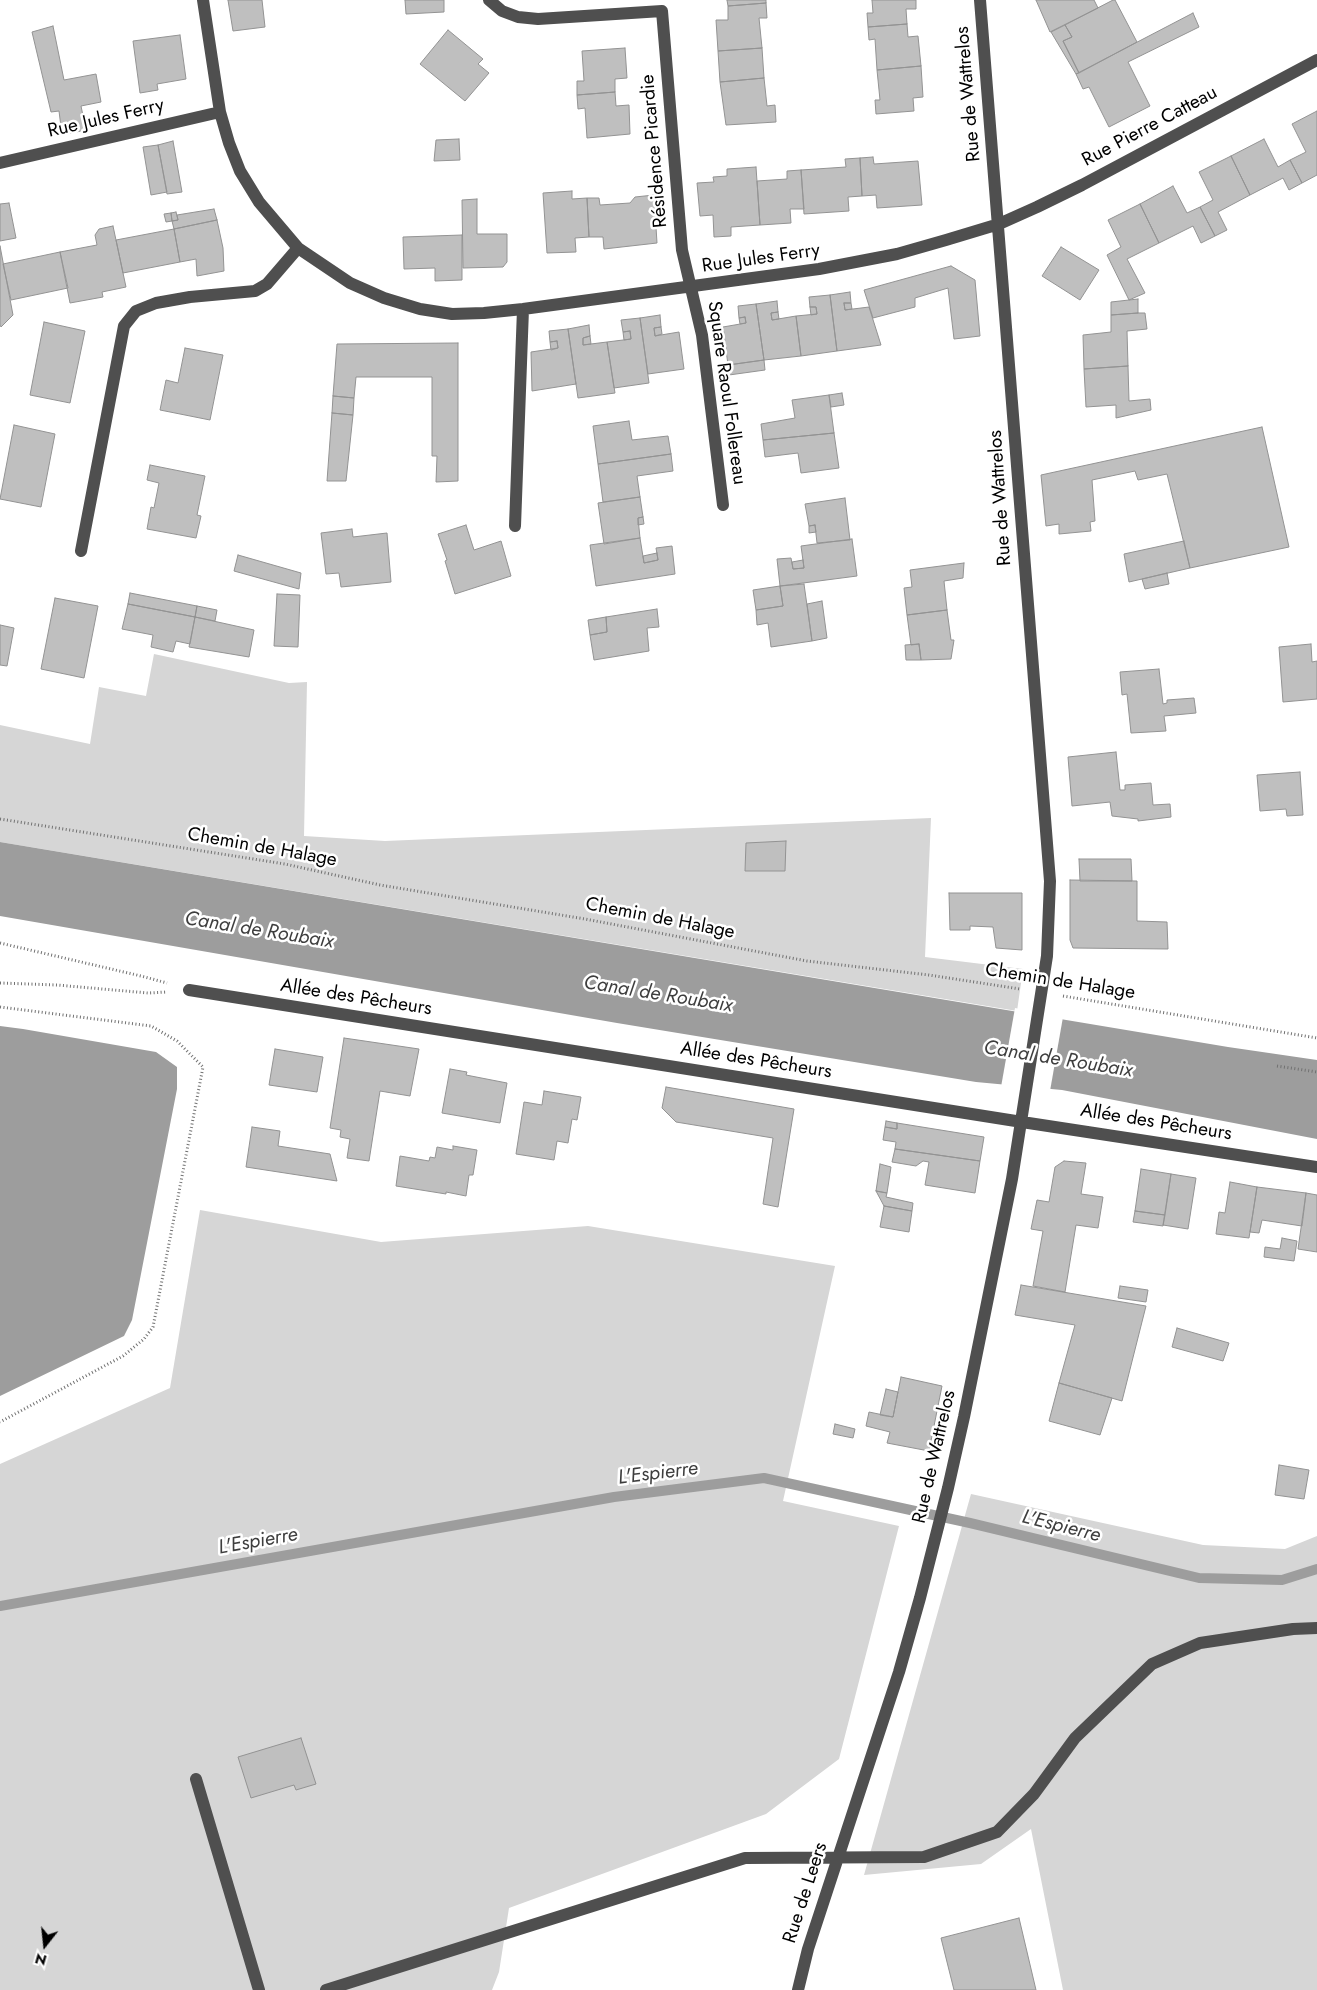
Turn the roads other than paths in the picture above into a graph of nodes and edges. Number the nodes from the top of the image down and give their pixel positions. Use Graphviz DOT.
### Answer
graph roads {
  1 [pos="203,0"];
  2 [pos="488,0"];
  3 [pos="980,0"];
  4 [pos="661,5"];
  5 [pos="1317,60"];
  6 [pos="220,112"];
  7 [pos="0,162"];
  8 [pos="999,224"];
  9 [pos="298,248"];
  10 [pos="691,287"];
  11 [pos="523,309"];
  12 [pos="724,505"];
  13 [pos="515,526"];
  14 [pos="81,551"];
  15 [pos="189,990"];
  16 [pos="1022,1122"];
  17 [pos="1317,1167"];
  18 [pos="1317,1628"];
  19 [pos="196,1779"];
  20 [pos="853,1809"];
  21 [pos="837,1858"];
  22 [pos="259,1990"];
  23 [pos="326,1990"];
  24 [pos="798,1990"];
  1 -- 6 [label="street, Rue Jules Ferry"];
  2 -- 4 [label="street, Résidence Picardie"];
  3 -- 8 [label="street, Rue de Wattrelos"];
  4 -- 10 [label="street, Résidence Picardie"];
  5 -- 8 [label="street, Rue Pierre Catteau"];
  6 -- 7 [label="street, Rue Jules Ferry"];
  6 -- 9 [label="street, Rue Jules Ferry"];
  8 -- 10 [label="street, Rue Jules Ferry"];
  8 -- 16 [label="street, Rue de Wattrelos"];
  9 -- 11 [label="street, Rue Jules Ferry"];
  9 -- 14 [label="street"];
  10 -- 11 [label="street, Rue Jules Ferry"];
  10 -- 12 [label="street, Square Raoul Follereau"];
  11 -- 13 [label="street"];
  15 -- 16 [label="street, Allée des Pêcheurs"];
  16 -- 17 [label="street, Allée des Pêcheurs"];
  16 -- 20 [label="street, Rue de Wattrelos"];
  18 -- 21 [label="street"];
  19 -- 22 [label="street"];
  20 -- 21 [label="street, Rue de Leers"];
  21 -- 23 [label="street"];
  21 -- 24 [label="street, Rue de Leers"];
}
